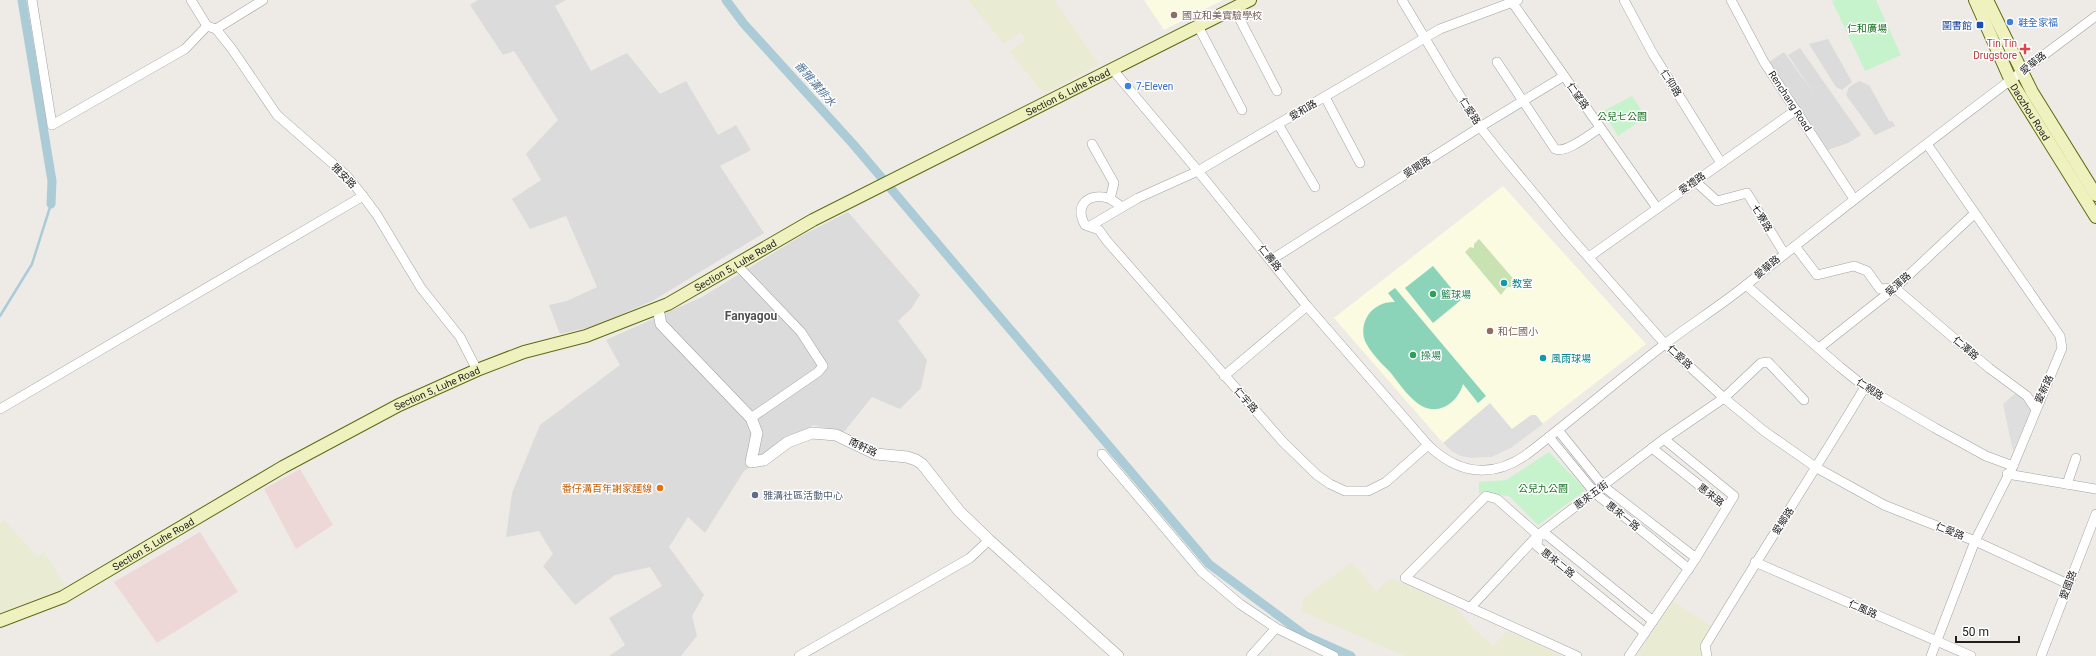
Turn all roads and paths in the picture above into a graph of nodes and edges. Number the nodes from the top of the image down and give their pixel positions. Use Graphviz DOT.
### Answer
graph roads {
  1 [pos="32,0"];
  2 [pos="191,0"];
  3 [pos="263,0"];
  4 [pos="1250,0"];
  5 [pos="1402,0"];
  6 [pos="1624,0"];
  7 [pos="1732,0"];
  8 [pos="1975,0"];
  9 [pos="1987,0"];
  10 [pos="1515,1"];
  11 [pos="1234,8"];
  12 [pos="2096,16"];
  13 [pos="207,26"];
  14 [pos="1198,26"];
  15 [pos="216,30"];
  16 [pos="1426,39"];
  17 [pos="1496,62"];
  18 [pos="1113,70"];
  19 [pos="2022,73"];
  20 [pos="1564,76"];
  21 [pos="2011,81"];
  22 [pos="1277,91"];
  23 [pos="1325,97"];
  24 [pos="1523,100"];
  25 [pos="1242,110"];
  26 [pos="1796,110"];
  27 [pos="1278,124"];
  28 [pos="1480,127"];
  29 [pos="1600,128"];
  30 [pos="1092,144"];
  31 [pos="1927,144"];
  32 [pos="1360,163"];
  33 [pos="1721,163"];
  34 [pos="1198,171"];
  35 [pos="1695,181"];
  36 [pos="886,183"];
  37 [pos="1315,187"];
  38 [pos="2096,195"];
  39 [pos="363,196"];
  40 [pos="1110,198"];
  41 [pos="1854,199"];
  42 [pos="1122,207"];
  43 [pos="1657,208"];
  44 [pos="1974,214"];
  45 [pos="2096,217"];
  46 [pos="1090,226"];
  47 [pos="1795,246"];
  48 [pos="1784,253"];
  49 [pos="1589,257"];
  50 [pos="1271,260"];
  51 [pos="736,264"];
  52 [pos="1746,285"];
  53 [pos="1895,288"];
  54 [pos="1307,306"];
  55 [pos="658,309"];
  56 [pos="1665,344"];
  57 [pos="1819,348"];
  58 [pos="477,370"];
  59 [pos="1224,376"];
  60 [pos="1865,386"];
  61 [pos="1724,398"];
  62 [pos="1804,400"];
  63 [pos="2036,408"];
  64 [pos="0,409"];
  65 [pos="751,418"];
  66 [pos="1558,430"];
  67 [pos="1549,437"];
  68 [pos="1664,439"];
  69 [pos="1428,445"];
  70 [pos="1652,448"];
  71 [pos="1102,454"];
  72 [pos="2076,458"];
  73 [pos="2012,466"];
  74 [pos="1817,468"];
  75 [pos="2007,474"];
  76 [pos="2067,484"];
  77 [pos="1603,486"];
  78 [pos="2096,489"];
  79 [pos="1595,493"];
  80 [pos="1727,507"];
  81 [pos="2096,514"];
  82 [pos="1538,535"];
  83 [pos="988,540"];
  84 [pos="1975,541"];
  85 [pos="1696,558"];
  86 [pos="1755,562"];
  87 [pos="1689,569"];
  88 [pos="2068,584"];
  89 [pos="1470,608"];
  90 [pos="0,621"];
  91 [pos="1653,622"];
  92 [pos="1276,628"];
  93 [pos="1645,633"];
  94 [pos="1936,641"];
  95 [pos="799,656"];
  96 [pos="1118,656"];
  97 [pos="1251,656"];
  98 [pos="1334,656"];
  99 [pos="1577,656"];
  100 [pos="1629,656"];
  101 [pos="1707,656"];
  102 [pos="1931,656"];
  103 [pos="1971,656"];
  104 [pos="2041,656"];
  1 -- 13 [label="street"];
  2 -- 13 [label="street"];
  3 -- 15 [label="street"];
  4 -- 11 [label="main road, Section 6, Luhe Road"];
  5 -- 16 [label="street, 仁愛路"];
  6 -- 33 [label="street, 仁仰路"];
  7 -- 26 [label="street, Renchang Road"];
  8 -- 21 [label="main road, Daozhou Road"];
  9 -- 19 [label="main road, Daozhou Road"];
  10 -- 16 [label="street, 愛和路"];
  10 -- 20 [label="street, 仁望路"];
  11 -- 14 [label="main road, Section 6, Luhe Road"];
  11 -- 22 [label="street"];
  12 -- 19 [label="street, 愛華路"];
  13 -- 15 [label="street, 雅安路"];
  14 -- 18 [label="main road, Section 6, Luhe Road"];
  14 -- 25 [label="street"];
  15 -- 39 [label="street, 雅安路"];
  16 -- 23 [label="street, 愛和路"];
  16 -- 28 [label="street, 仁愛路"];
  17 -- 24 [label="street"];
  18 -- 34 [label="street, 仁壽路"];
  18 -- 36 [label="main road, Section 6, Luhe Road"];
  19 -- 21 [label="street, 愛華路"];
  19 -- 38 [label="main road, Daozhou Road"];
  20 -- 24 [label="street, 愛聞路"];
  20 -- 29 [label="street, 仁望路"];
  21 -- 31 [label="street, 愛華路"];
  21 -- 45 [label="main road, Daozhou Road"];
  23 -- 27 [label="street, 愛和路"];
  23 -- 32 [label="street"];
  24 -- 28 [label="street, 愛聞路"];
  24 -- 29 [label="street"];
  26 -- 33 [label="street, 愛禮路"];
  26 -- 41 [label="street, Renchang Road"];
  27 -- 34 [label="street, 愛和路"];
  27 -- 37 [label="street"];
  28 -- 49 [label="street, 仁愛路"];
  28 -- 50 [label="street, 愛聞路"];
  29 -- 43 [label="street, 仁望路"];
  30 -- 40 [label="street"];
  31 -- 41 [label="street, 愛華路"];
  31 -- 44 [label="street, 愛新路"];
  33 -- 35 [label="street, 愛禮路"];
  34 -- 42 [label="street, 愛和路"];
  34 -- 50 [label="street, 仁壽路"];
  35 -- 43 [label="street, 愛禮路"];
  35 -- 48 [label="street, 七寮路"];
  36 -- 51 [label="main road, Section 5, Luhe Road"];
  39 -- 58 [label="street, 雅安路"];
  39 -- 64 [label="street"];
  40 -- 42 [label="street"];
  40 -- 46 [label="street, 仁宇路"];
  41 -- 47 [label="street, 愛華路"];
  42 -- 46 [label="street, 愛和路"];
  43 -- 49 [label="street, 愛禮路"];
  44 -- 53 [label="street, 愛渾路"];
  44 -- 63 [label="street, 愛新路"];
  46 -- 59 [label="street, 仁宇路"];
  47 -- 48 [label="street, 愛華路"];
  47 -- 53 [label="street"];
  48 -- 52 [label="street, 愛華路"];
  49 -- 56 [label="street, 仁愛路"];
  50 -- 54 [label="street, 仁壽路"];
  51 -- 55 [label="main road, Section 5, Luhe Road"];
  51 -- 65 [label="street"];
  52 -- 56 [label="street, 愛華路"];
  52 -- 57 [label="street, 仁親路"];
  53 -- 57 [label="street, 愛渾路"];
  53 -- 63 [label="street, 仁澤路"];
  54 -- 59 [label="street"];
  54 -- 69 [label="street, 仁壽路"];
  55 -- 58 [label="main road, Section 5, Luhe Road"];
  55 -- 65 [label="street, 南軒路"];
  56 -- 61 [label="street, 仁愛路"];
  56 -- 66 [label="street, 愛華路"];
  57 -- 60 [label="street, 仁親路"];
  58 -- 90 [label="main road, Section 5, Luhe Road"];
  59 -- 69 [label="street, 仁宇路"];
  60 -- 73 [label="street, 仁親路"];
  60 -- 74 [label="street, 愛鄉路"];
  61 -- 62 [label="street, 惠來五街"];
  61 -- 68 [label="street, 惠來五街"];
  61 -- 74 [label="street, 仁愛路"];
  63 -- 73 [label="street, 愛新路"];
  65 -- 83 [label="street, 南軒路"];
  66 -- 67 [label="street, 愛華路"];
  66 -- 77 [label="street, 惠來一路"];
  67 -- 69 [label="street, 愛華路"];
  67 -- 79 [label="street, 惠來一路"];
  68 -- 70 [label="street, 惠來五街"];
  68 -- 80 [label="street, 惠來路"];
  70 -- 77 [label="street, 惠來五街"];
  70 -- 80 [label="street, 惠來路"];
  71 -- 92 [label="street"];
  72 -- 76 [label="street"];
  73 -- 75 [label="street, 愛新路"];
  74 -- 84 [label="street, 仁愛路"];
  74 -- 86 [label="street, 愛鄉路"];
  75 -- 76 [label="street"];
  75 -- 84 [label="street, 愛新路"];
  76 -- 78 [label="street"];
  77 -- 79 [label="street, 惠來五街"];
  77 -- 85 [label="street, 惠來一路"];
  79 -- 82 [label="street, 惠來五街"];
  79 -- 87 [label="street, 惠來一路"];
  80 -- 85 [label="street"];
  81 -- 88 [label="street, 愛國路"];
  82 -- 89 [label="street, 惠來五街"];
  82 -- 89 [label="street"];
  82 -- 91 [label="street, 惠來二路"];
  82 -- 93 [label="street, 惠來二路"];
  83 -- 95 [label="street"];
  83 -- 96 [label="street, 南軒路"];
  84 -- 88 [label="street, 仁愛路"];
  84 -- 94 [label="street, 愛新路"];
  85 -- 87 [label="street"];
  86 -- 94 [label="street, 仁風路"];
  86 -- 101 [label="street, 愛鄉路"];
  87 -- 91 [label="street"];
  88 -- 104 [label="street, 愛國路"];
  89 -- 99 [label="street"];
  91 -- 93 [label="street"];
  92 -- 97 [label="street"];
  92 -- 98 [label="street"];
  93 -- 100 [label="street"];
  94 -- 102 [label="street, 愛新路"];
  94 -- 103 [label="street, 仁風路"];
}
